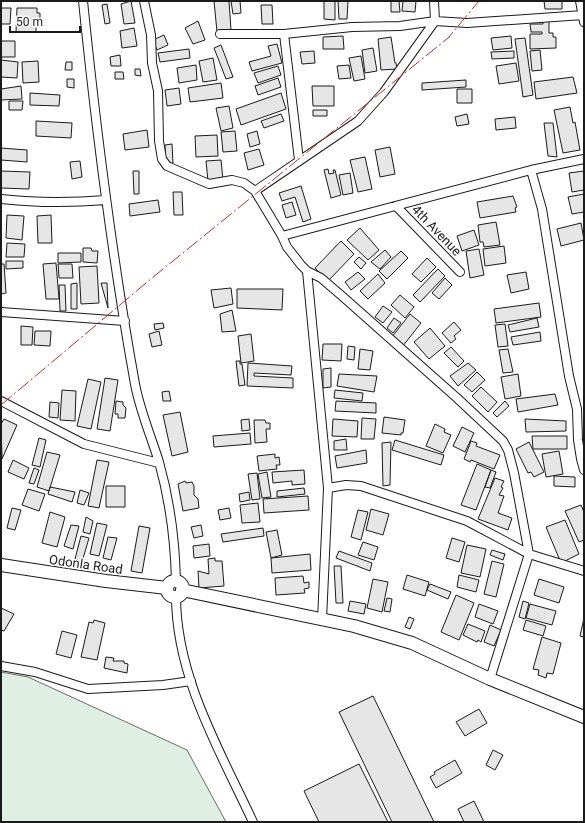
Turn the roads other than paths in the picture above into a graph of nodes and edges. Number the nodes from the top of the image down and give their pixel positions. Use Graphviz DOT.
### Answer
graph roads {
  1 [pos="83,1"];
  2 [pos="144,1"];
  3 [pos="434,1"];
  4 [pos="580,1"];
  5 [pos="583,18"];
  6 [pos="435,21"];
  7 [pos="220,34"];
  8 [pos="284,34"];
  9 [pos="584,159"];
  10 [pos="299,160"];
  11 [pos="531,170"];
  12 [pos="255,191"];
  13 [pos="1,198"];
  14 [pos="106,200"];
  15 [pos="396,206"];
  16 [pos="282,236"];
  17 [pos="307,271"];
  18 [pos="460,272"];
  19 [pos="1,312"];
  20 [pos="125,321"];
  21 [pos="1,401"];
  22 [pos="159,463"];
  23 [pos="584,470"];
  24 [pos="328,488"];
  25 [pos="529,554"];
  26 [pos="1,564"];
  27 [pos="584,571"];
  28 [pos="175,589"];
  29 [pos="322,620"];
  30 [pos="1,666"];
  31 [pos="490,679"];
  32 [pos="191,681"];
  33 [pos="584,717"];
  34 [pos="253,822"];
  1 -- 14 [label="street"];
  2 -- 12 [label="street"];
  3 -- 6 [label="street"];
  4 -- 5 [label="street"];
  5 -- 6 [label="street"];
  6 -- 8 [label="street"];
  6 -- 10 [label="street"];
  7 -- 8 [label="street"];
  8 -- 10 [label="street"];
  9 -- 11 [label="street"];
  10 -- 12 [label="street"];
  11 -- 15 [label="street"];
  11 -- 23 [label="street"];
  12 -- 16 [label="street"];
  13 -- 14 [label="street"];
  14 -- 20 [label="street"];
  15 -- 16 [label="street"];
  15 -- 18 [label="street, 4th Avenue"];
  16 -- 17 [label="street"];
  17 -- 24 [label="street"];
  17 -- 25 [label="street"];
  19 -- 20 [label="street"];
  20 -- 22 [label="street"];
  21 -- 22 [label="street"];
  22 -- 28 [label="street"];
  24 -- 25 [label="street"];
  24 -- 29 [label="street"];
  25 -- 27 [label="street"];
  25 -- 31 [label="street"];
  26 -- 28 [label="street, Odonla Road"];
  28 -- 29 [label="street, Odonla Road"];
  28 -- 32 [label="street"];
  29 -- 31 [label="street, Odonla Road"];
  30 -- 32 [label="street"];
  31 -- 33 [label="street, Odonla Road"];
  32 -- 34 [label="street"];
}
